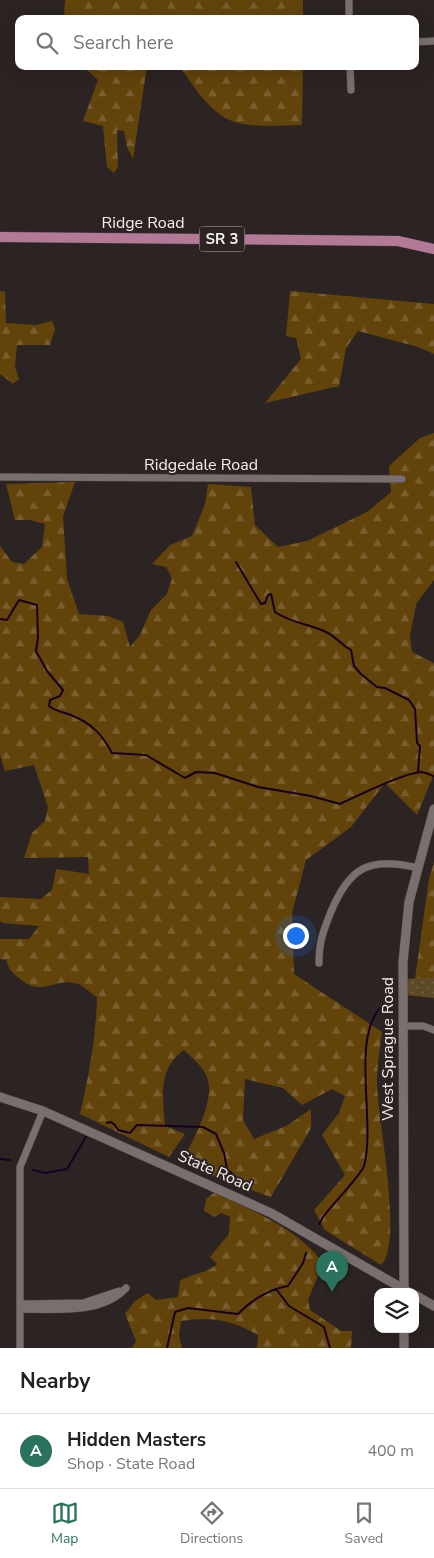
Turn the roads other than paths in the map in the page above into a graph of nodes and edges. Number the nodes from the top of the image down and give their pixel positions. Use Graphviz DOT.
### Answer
graph roads {
  1 [pos="349,0"];
  2 [pos="349,15"];
  3 [pos="434,41"];
  4 [pos="419,42"];
  5 [pos="350,70"];
  6 [pos="350,90"];
  7 [pos="0,237"];
  8 [pos="434,249"];
  9 [pos="0,477"];
  10 [pos="402,479"];
  11 [pos="434,809"];
  12 [pos="418,868"];
  13 [pos="320,962"];
  14 [pos="403,1026"];
  15 [pos="434,1030"];
  16 [pos="0,1097"];
  17 [pos="43,1110"];
  18 [pos="401,1288"];
  19 [pos="406,1288"];
  20 [pos="419,1297"];
  21 [pos="20,1306"];
  22 [pos="434,1306"];
  23 [pos="404,1333"];
  24 [pos="20,1348"];
  25 [pos="404,1348"];
  1 -- 2 [label="street"];
  3 -- 4 [label="street"];
  5 -- 6 [label="street"];
  7 -- 8 [label="main road, Ridge Road / SR 3"];
  9 -- 10 [label="street, Ridgedale Road"];
  11 -- 12 [label="street, West Sprague Road"];
  12 -- 13 [label="street"];
  12 -- 14 [label="street, West Sprague Road"];
  14 -- 15 [label="street"];
  14 -- 19 [label="street, West Sprague Road"];
  16 -- 17 [label="street, State Road"];
  17 -- 18 [label="street, State Road"];
  17 -- 21 [label="street"];
  20 -- 22 [label="street"];
  21 -- 21 [label="street"];
  21 -- 24 [label="street"];
  23 -- 25 [label="street"];
}
